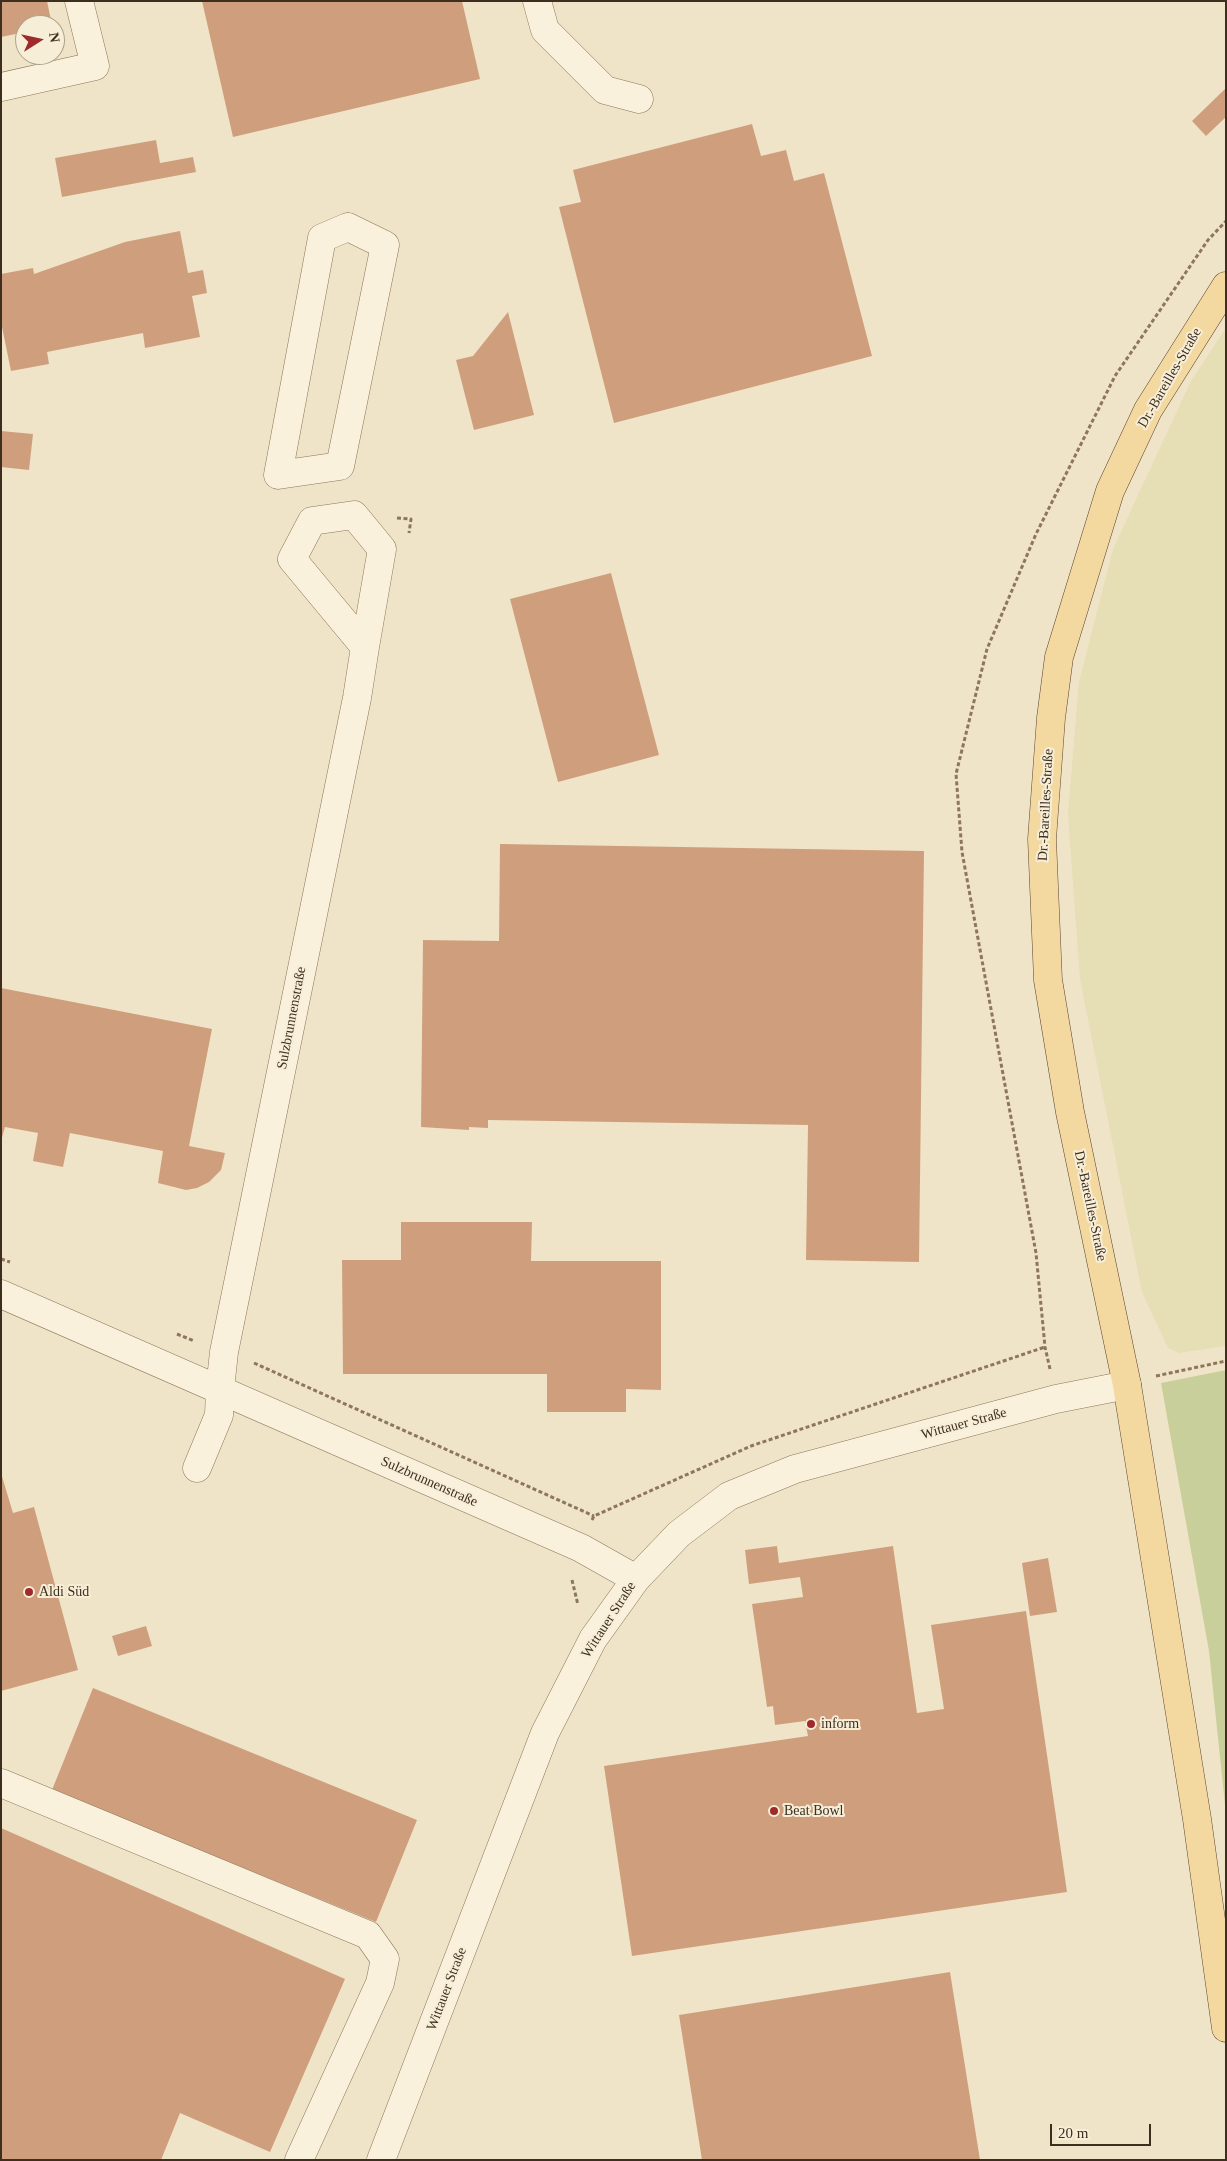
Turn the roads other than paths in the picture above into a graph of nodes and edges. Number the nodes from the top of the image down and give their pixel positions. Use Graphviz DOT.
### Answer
graph roads {
  1 [pos="79,1"];
  2 [pos="537,1"];
  3 [pos="1,87"];
  4 [pos="639,99"];
  5 [pos="1226,286"];
  6 [pos="278,475"];
  7 [pos="365,647"];
  8 [pos="1,1294"];
  9 [pos="1127,1385"];
  10 [pos="220,1389"];
  11 [pos="197,1468"];
  12 [pos="636,1579"];
  13 [pos="1,1783"];
  14 [pos="1226,2028"];
  15 [pos="299,2160"];
  16 [pos="381,2160"];
  1 -- 3 [label="street"];
  2 -- 4 [label="street"];
  5 -- 9 [label="main road, Dr.-Bareilles-Straße"];
  6 -- 6 [label="street"];
  7 -- 10 [label="street, Sulzbrunnenstraße"];
  8 -- 10 [label="street, Sulzbrunnenstraße"];
  9 -- 12 [label="street, Wittauer Straße"];
  9 -- 14 [label="main road, Dr.-Bareilles-Straße"];
  10 -- 11 [label="street"];
  10 -- 12 [label="street, Sulzbrunnenstraße"];
  12 -- 16 [label="street, Wittauer Straße"];
  13 -- 15 [label="street"];
}
